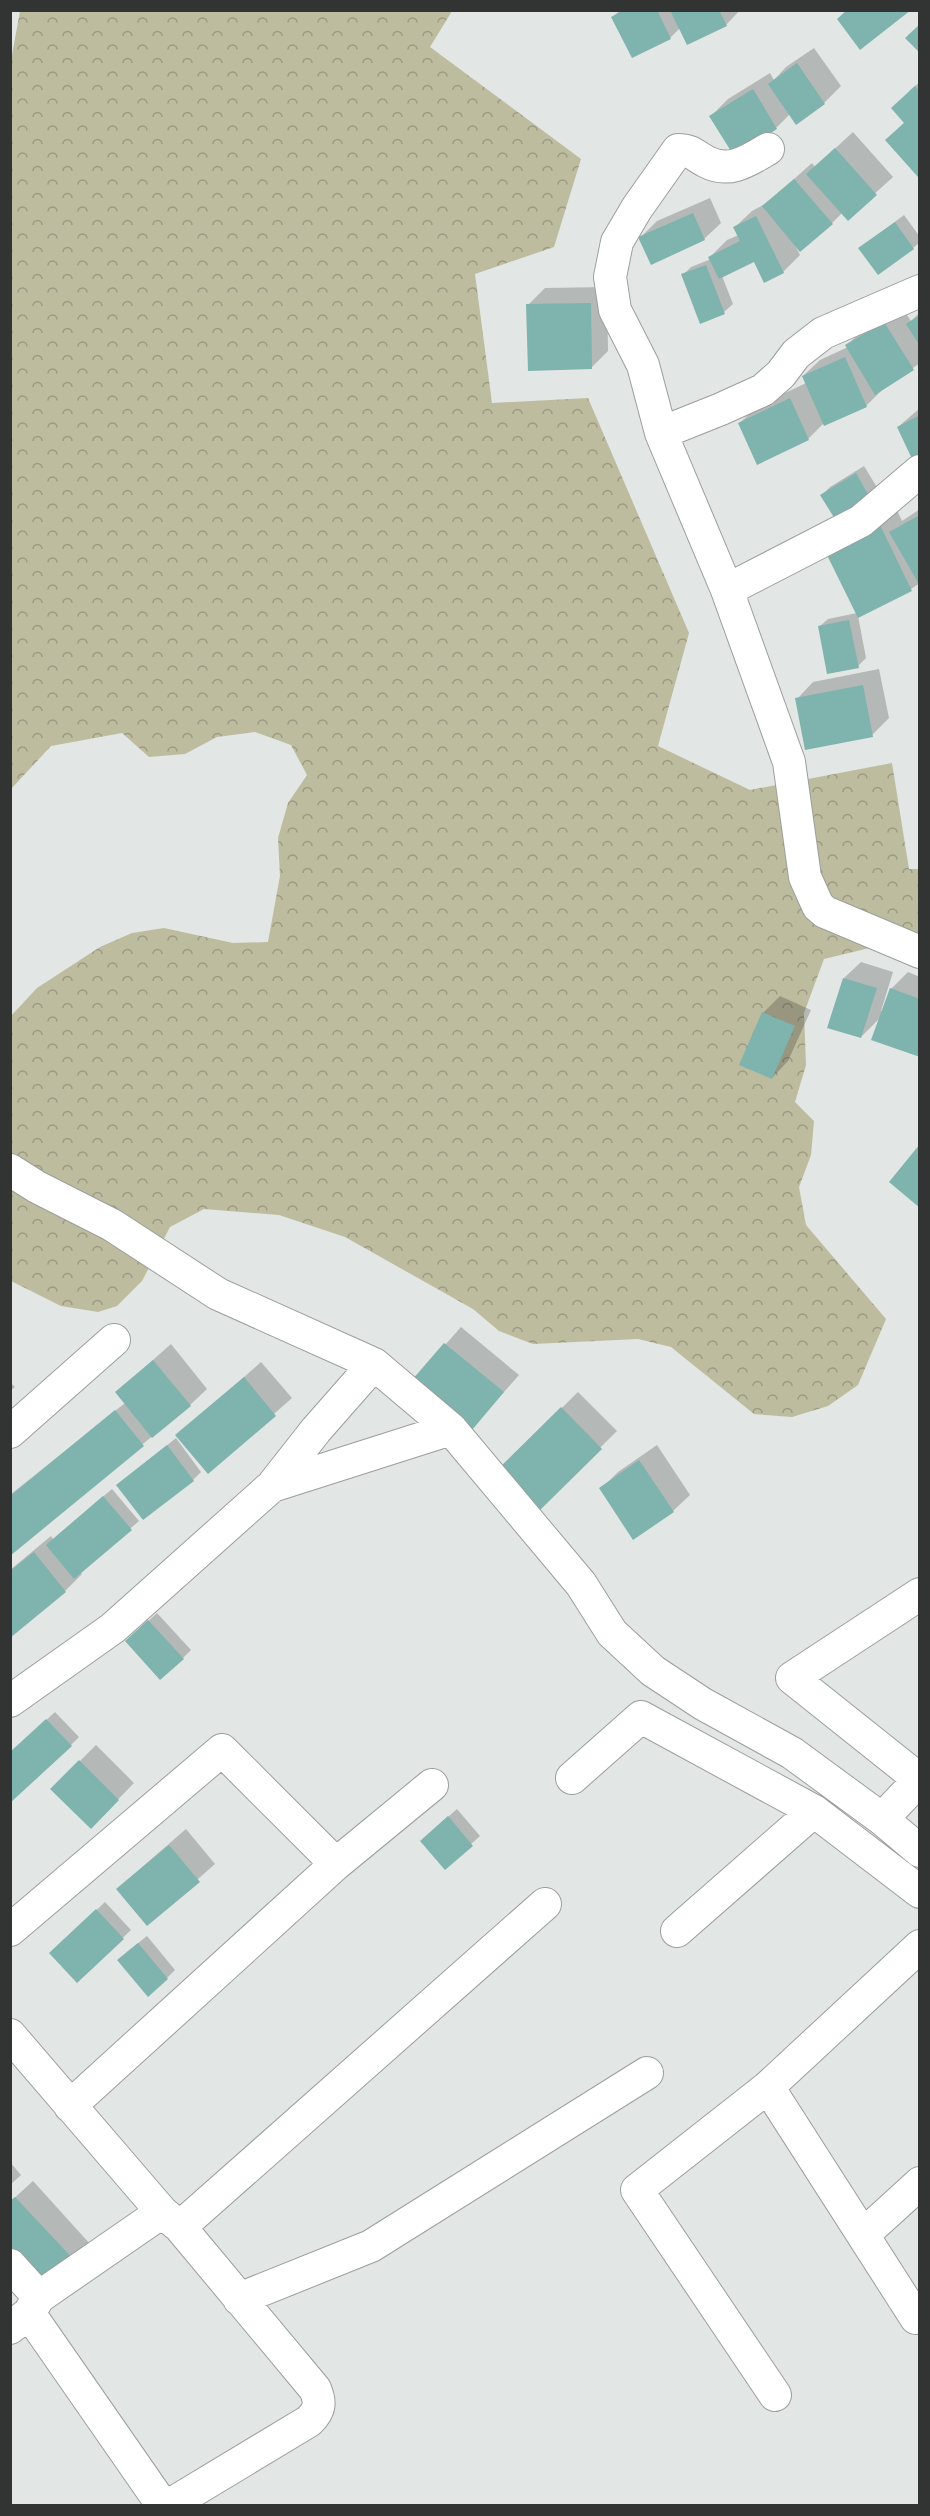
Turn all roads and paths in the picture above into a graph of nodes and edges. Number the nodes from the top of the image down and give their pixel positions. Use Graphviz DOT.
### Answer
graph roads {
  1 [pos="768,149"];
  2 [pos="920,291"];
  3 [pos="661,433"];
  4 [pos="920,471"];
  5 [pos="727,590"];
  6 [pos="920,952"];
  7 [pos="10,1170"];
  8 [pos="114,1340"];
  9 [pos="374,1364"];
  10 [pos="451,1429"];
  11 [pos="10,1432"];
  12 [pos="272,1486"];
  13 [pos="920,1594"];
  14 [pos="10,1701"];
  15 [pos="572,1778"];
  16 [pos="919,1779"];
  17 [pos="432,1785"];
  18 [pos="814,1811"];
  19 [pos="882,1819"];
  20 [pos="920,1851"];
  21 [pos="336,1864"];
  22 [pos="920,1892"];
  23 [pos="545,1904"];
  24 [pos="10,1930"];
  25 [pos="676,1931"];
  26 [pos="920,1946"];
  27 [pos="10,2035"];
  28 [pos="647,2073"];
  29 [pos="768,2087"];
  30 [pos="70,2106"];
  31 [pos="920,2182"];
  32 [pos="171,2220"];
  33 [pos="863,2235"];
  34 [pos="10,2265"];
  35 [pos="239,2299"];
  36 [pos="26,2313"];
  37 [pos="916,2318"];
  38 [pos="775,2395"];
  39 [pos="163,2505"];
  40 [pos="168,2505"];
  1 -- 3 [label="street"];
  2 -- 3 [label="street"];
  3 -- 5 [label="street"];
  4 -- 5 [label="street"];
  5 -- 6 [label="street"];
  7 -- 9 [label="street"];
  8 -- 11 [label="street"];
  9 -- 10 [label="street"];
  9 -- 12 [label="street"];
  10 -- 12 [label="street"];
  10 -- 19 [label="street"];
  12 -- 14 [label="street"];
  13 -- 16 [label="street"];
  15 -- 18 [label="street"];
  16 -- 19 [label="street"];
  17 -- 21 [label="street"];
  18 -- 22 [label="street"];
  18 -- 25 [label="street"];
  19 -- 20 [label="street"];
  21 -- 24 [label="street"];
  21 -- 30 [label="street"];
  23 -- 32 [label="street"];
  26 -- 29 [label="street"];
  27 -- 30 [label="street"];
  28 -- 35 [label="street"];
  29 -- 33 [label="street"];
  29 -- 38 [label="street"];
  30 -- 32 [label="street"];
  31 -- 33 [label="street"];
  32 -- 35 [label="street"];
  32 -- 36 [label="street"];
  33 -- 37 [label="street"];
  34 -- 36 [label="street"];
  35 -- 40 [label="street"];
  36 -- 39 [label="street"];
}
